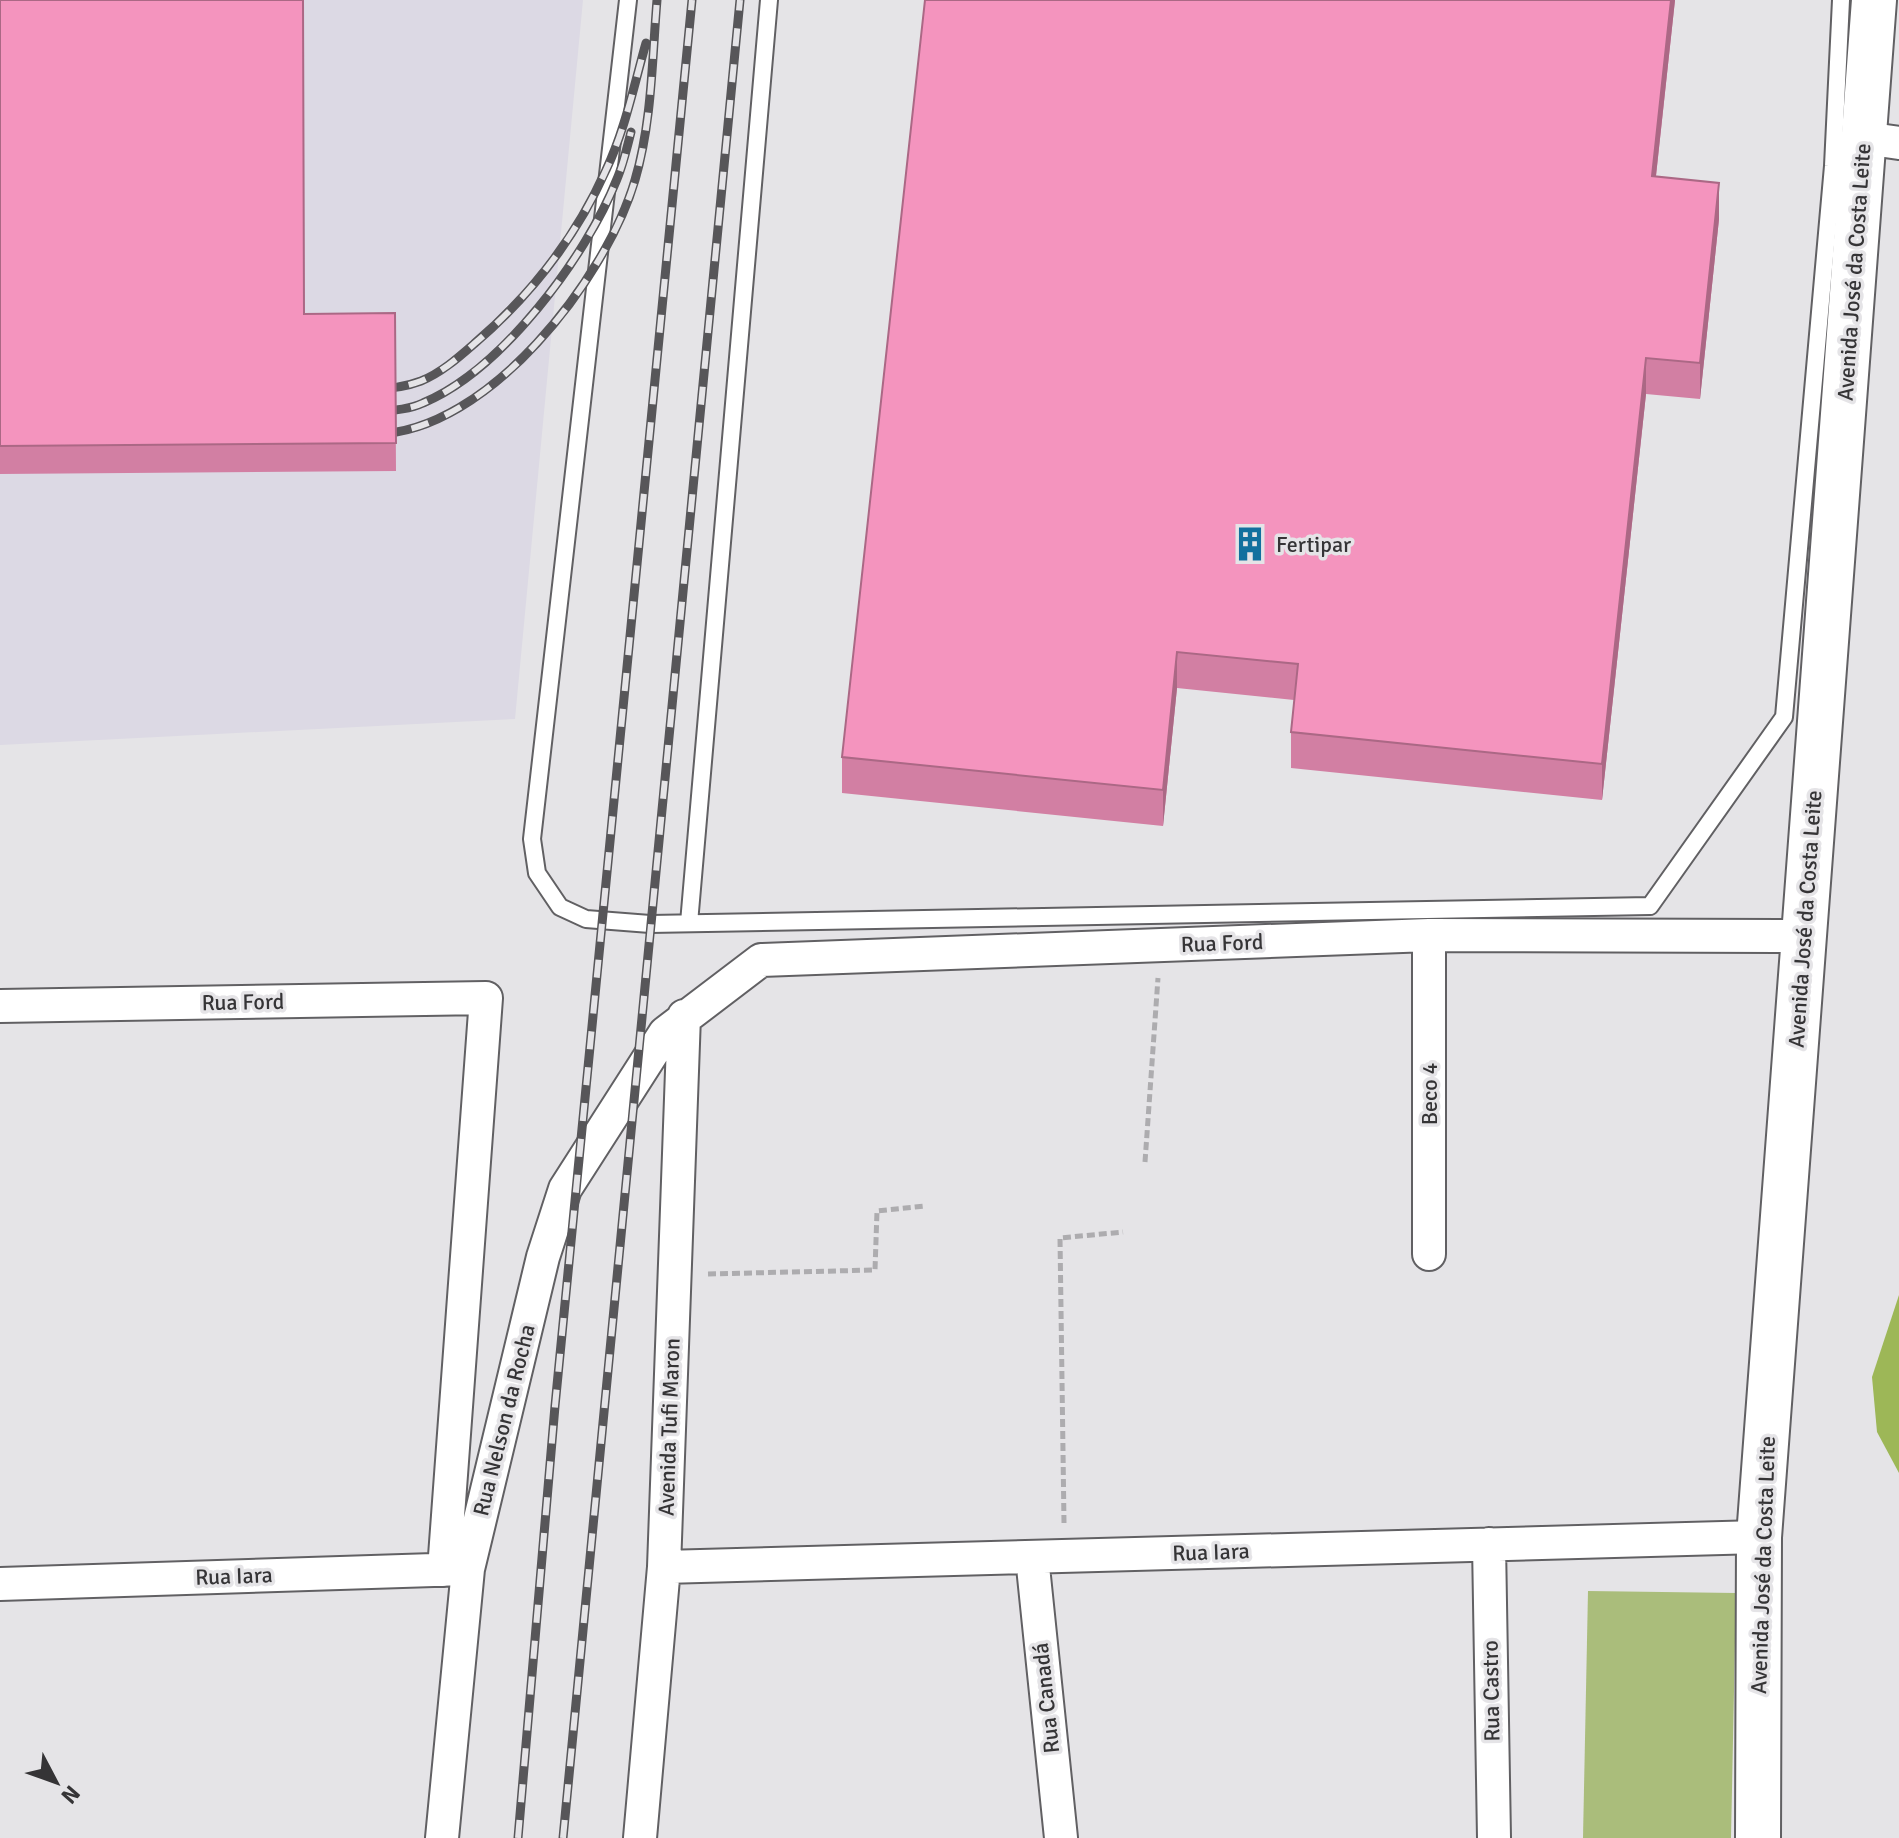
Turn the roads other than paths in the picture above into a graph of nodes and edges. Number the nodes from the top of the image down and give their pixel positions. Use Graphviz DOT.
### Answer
graph roads {
  1 [pos="628,0"];
  2 [pos="769,0"];
  3 [pos="1841,0"];
  4 [pos="1874,0"];
  5 [pos="1881,140"];
  6 [pos="689,923"];
  7 [pos="1429,935"];
  8 [pos="1804,936"];
  9 [pos="0,1006"];
  10 [pos="674,1024"];
  11 [pos="1429,1254"];
  12 [pos="1759,1537"];
  13 [pos="1489,1544"];
  14 [pos="1032,1557"];
  15 [pos="664,1567"];
  16 [pos="456,1569"];
  17 [pos="0,1584"];
  18 [pos="442,1838"];
  19 [pos="640,1838"];
  20 [pos="1061,1838"];
  21 [pos="1494,1838"];
  22 [pos="1758,1838"];
  1 -- 6 [label="lane"];
  2 -- 6 [label="lane"];
  3 -- 6 [label="lane"];
  4 -- 5 [label="street, Avenida José da Costa Leite"];
  5 -- 8 [label="street, Avenida José da Costa Leite"];
  7 -- 8 [label="street, Rua Ford"];
  7 -- 10 [label="street, Rua Ford"];
  7 -- 11 [label="street, Beco 4"];
  8 -- 12 [label="street, Avenida José da Costa Leite"];
  9 -- 16 [label="street, Rua Ford"];
  10 -- 15 [label="street, Avenida Tufi Maron"];
  10 -- 16 [label="street, Rua Nelson da Rocha"];
  12 -- 13 [label="street, Rua Iara"];
  12 -- 22 [label="street, Avenida José da Costa Leite"];
  13 -- 14 [label="street, Rua Iara"];
  13 -- 21 [label="street, Rua Castro"];
  14 -- 15 [label="street, Rua Iara"];
  14 -- 20 [label="street, Rua Canadá"];
  15 -- 19 [label="street, Avenida Tufi Maron"];
  16 -- 17 [label="street, Rua Iara"];
  16 -- 18 [label="street, Rua Nelson da Rocha"];
}
